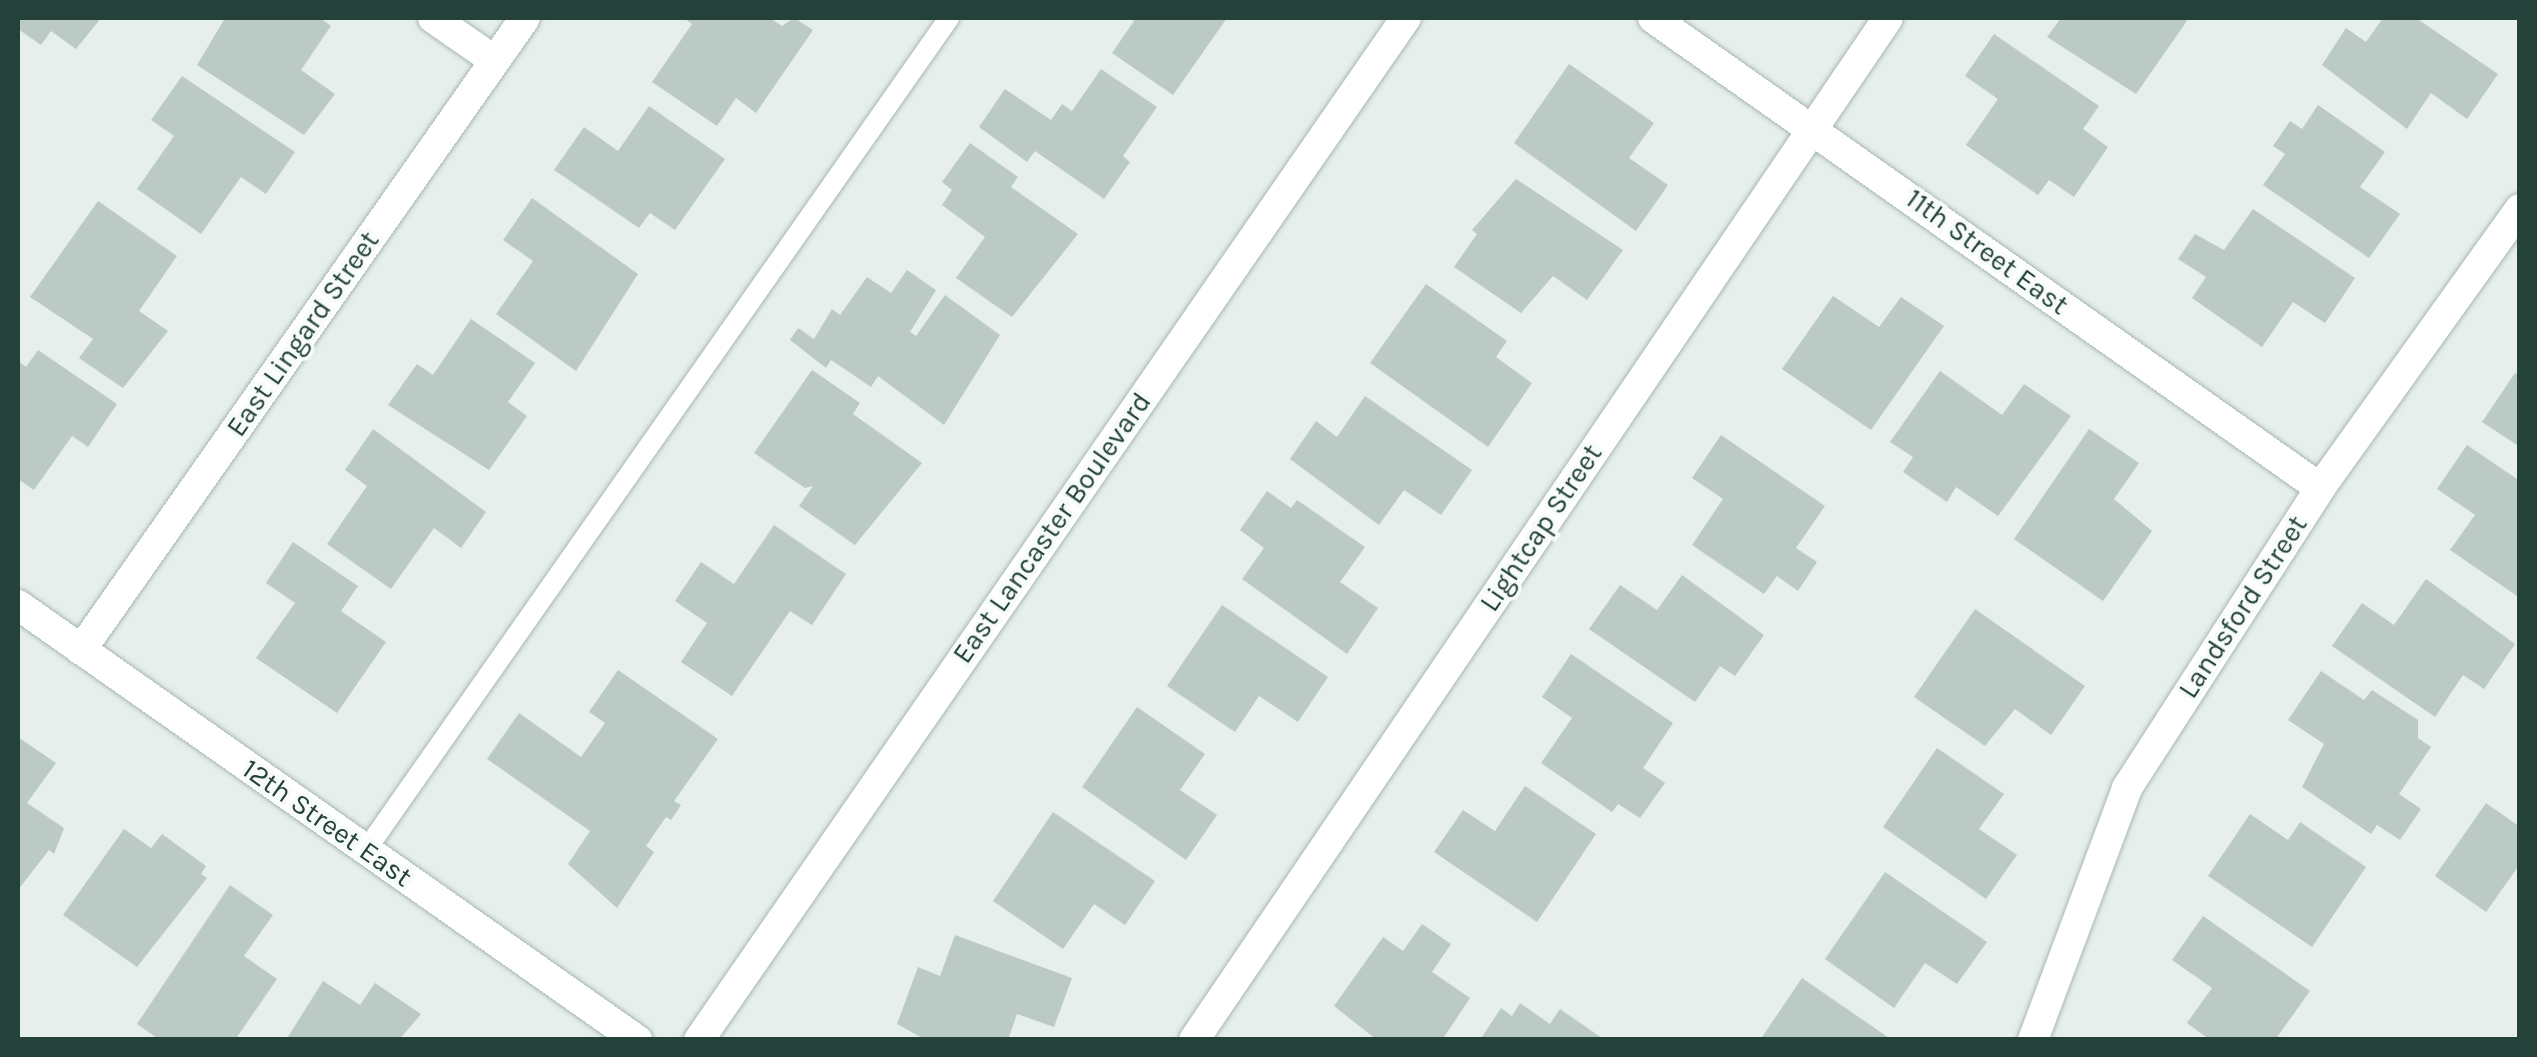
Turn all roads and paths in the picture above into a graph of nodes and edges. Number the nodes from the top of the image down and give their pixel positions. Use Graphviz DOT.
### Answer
graph roads {
  1 [pos="433,18"];
  2 [pos="526,18"];
  3 [pos="949,18"];
  4 [pos="1406,18"];
  5 [pos="1653,18"];
  6 [pos="1888,18"];
  7 [pos="495,61"];
  8 [pos="1812,127"];
  9 [pos="2517,217"];
  10 [pos="2320,488"];
  11 [pos="18,606"];
  12 [pos="81,650"];
  13 [pos="366,850"];
  14 [pos="637,1040"];
  15 [pos="699,1040"];
  16 [pos="1194,1040"];
  17 [pos="2032,1040"];
  1 -- 7 [label="street"];
  2 -- 7 [label="street, East Lingard Street"];
  3 -- 13 [label="lane"];
  4 -- 15 [label="street, East Lancaster Boulevard"];
  5 -- 8 [label="street, 11th Street East"];
  6 -- 8 [label="street, Lightcap Street"];
  7 -- 12 [label="street, East Lingard Street"];
  8 -- 10 [label="street, 11th Street East"];
  8 -- 16 [label="street, Lightcap Street"];
  9 -- 10 [label="street, Landsford Street"];
  10 -- 17 [label="street, Landsford Street"];
  11 -- 12 [label="street, 12th Street East"];
  12 -- 13 [label="street, 12th Street East"];
  13 -- 14 [label="street, 12th Street East"];
}
